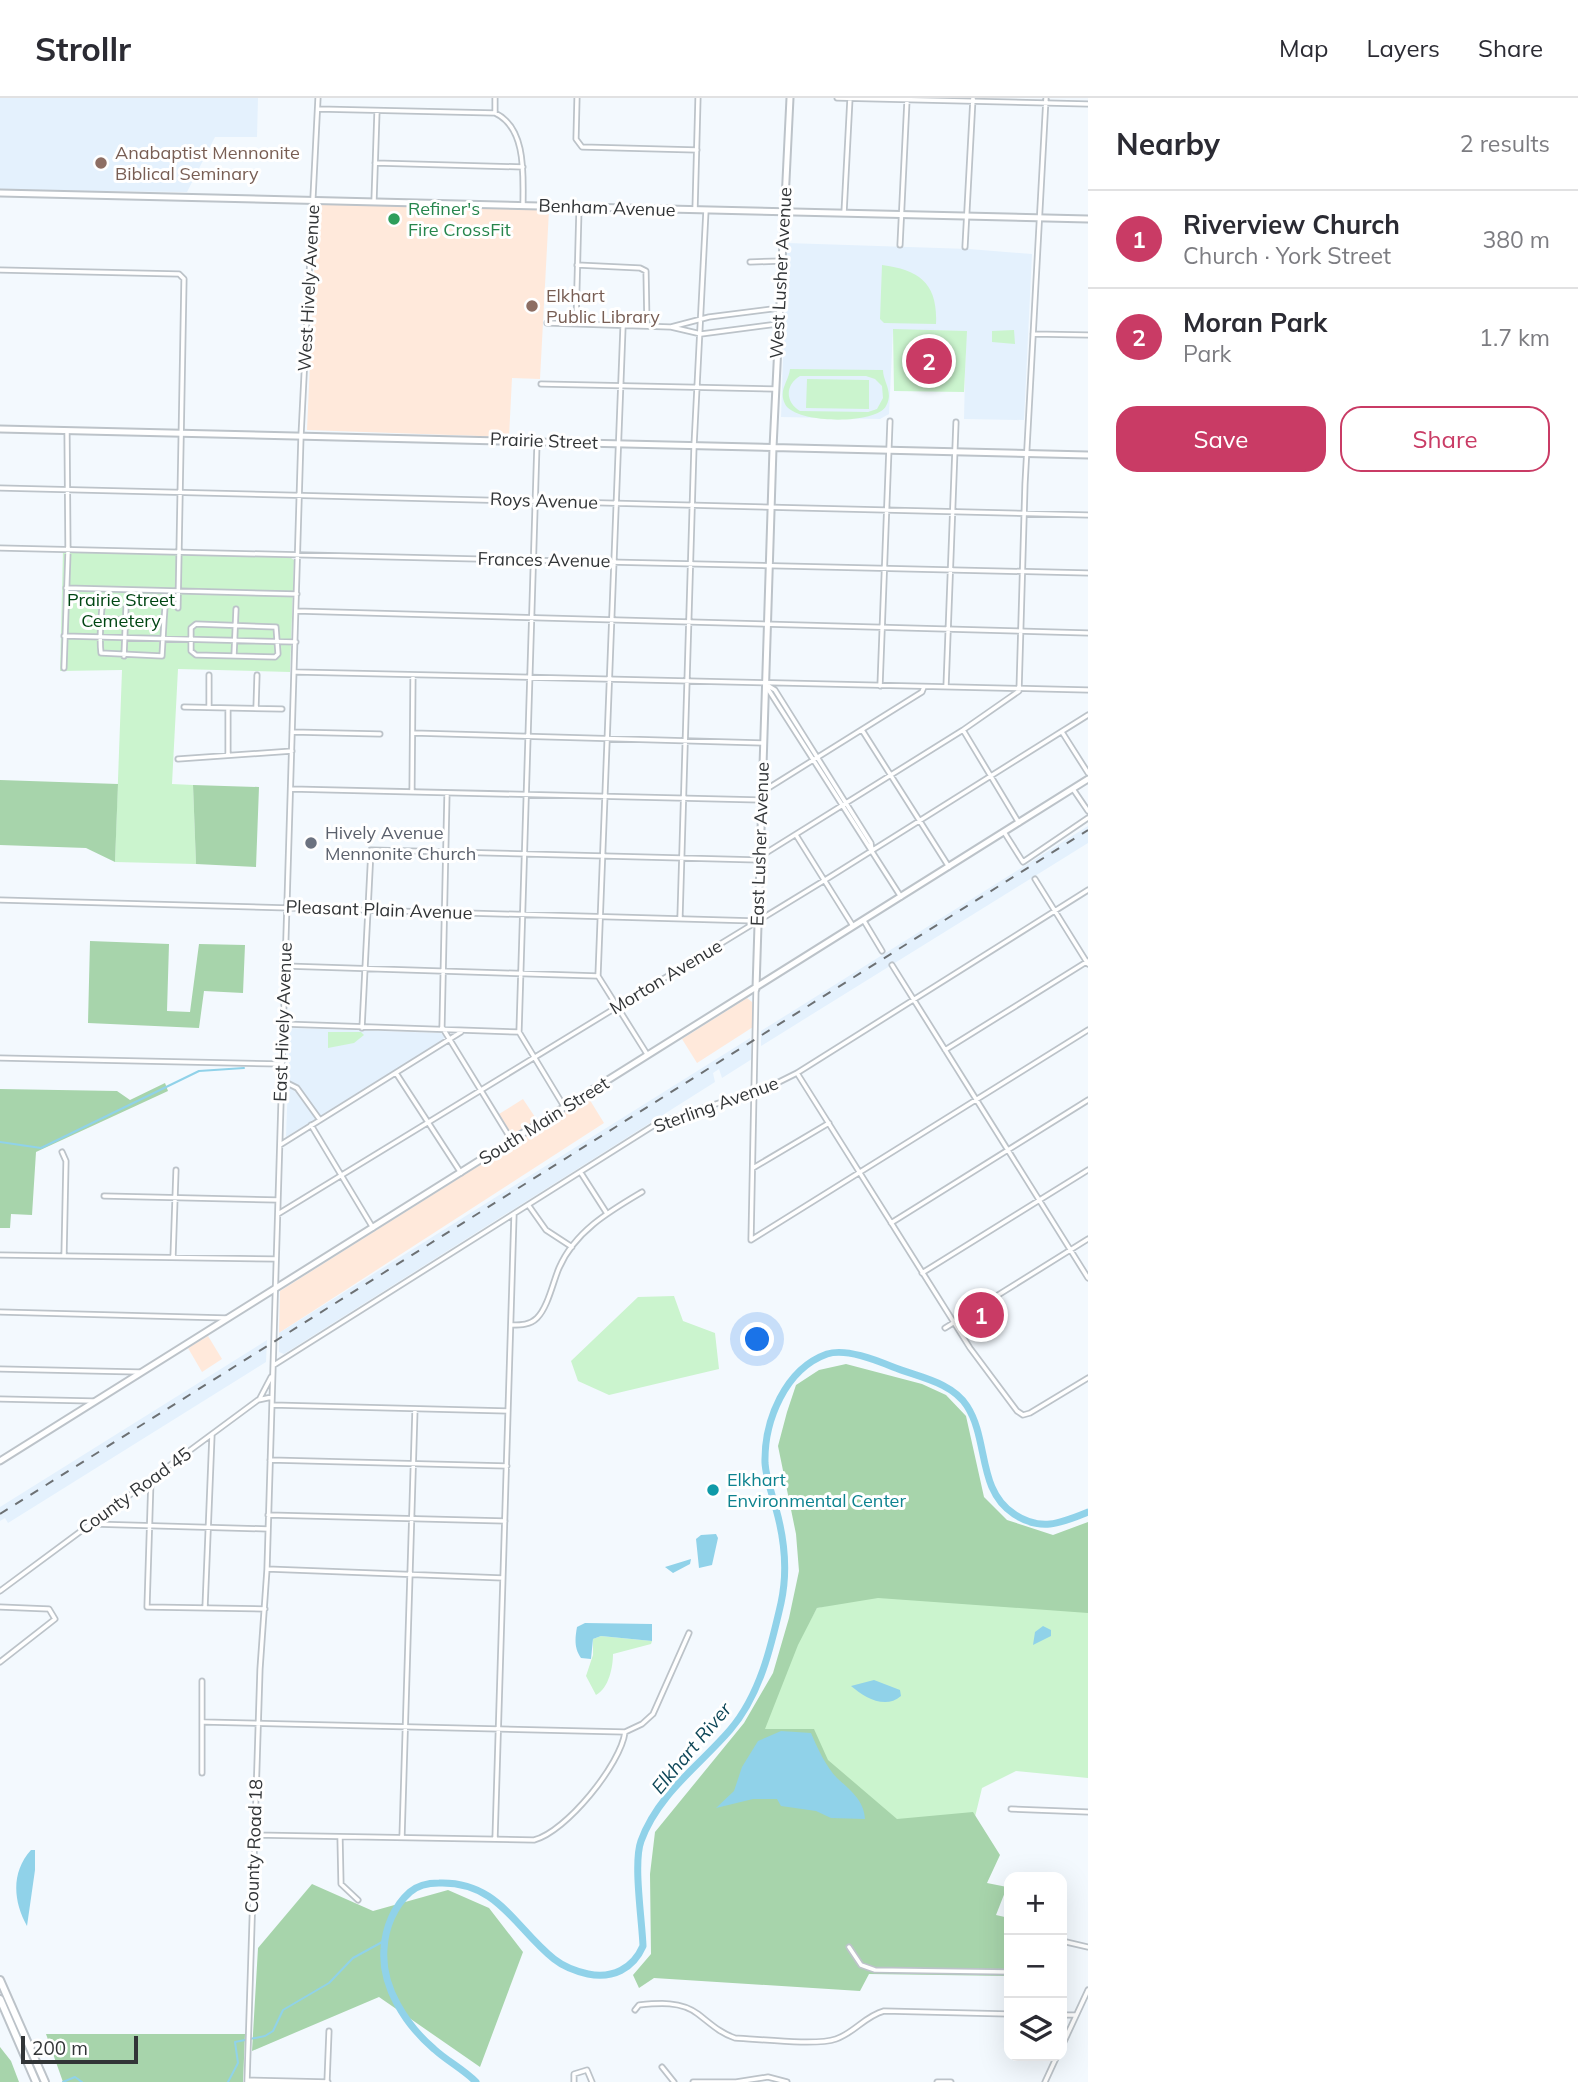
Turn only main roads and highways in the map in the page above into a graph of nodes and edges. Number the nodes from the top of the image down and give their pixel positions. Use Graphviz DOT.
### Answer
graph roads {
  1 [pos="790,98"];
  2 [pos="0,193"];
  3 [pos="785,211"];
  4 [pos="1088,219"];
  5 [pos="0,429"];
  6 [pos="773,448"];
  7 [pos="1088,455"];
  8 [pos="1088,779"];
  9 [pos="756,989"];
  10 [pos="0,1461"];
  11 [pos="0,1980"];
  12 [pos="0,1999"];
  13 [pos="34,2079"];
  14 [pos="45,2082"];
  1 -- 3 [label="main road, West Lusher Avenue"];
  2 -- 3 [label="main road, Benham Avenue"];
  3 -- 4 [label="main road, Benham Avenue"];
  3 -- 6 [label="main road, West Lusher Avenue"];
  5 -- 6 [label="main road, Prairie Street"];
  6 -- 7 [label="main road, Prairie Street"];
  6 -- 9 [label="main road, East Lusher Avenue"];
  8 -- 9 [label="main road, South Main Street"];
  9 -- 10 [label="main road, South Main Street"];
  11 -- 14 [label="highway"];
  12 -- 13 [label="highway"];
}
